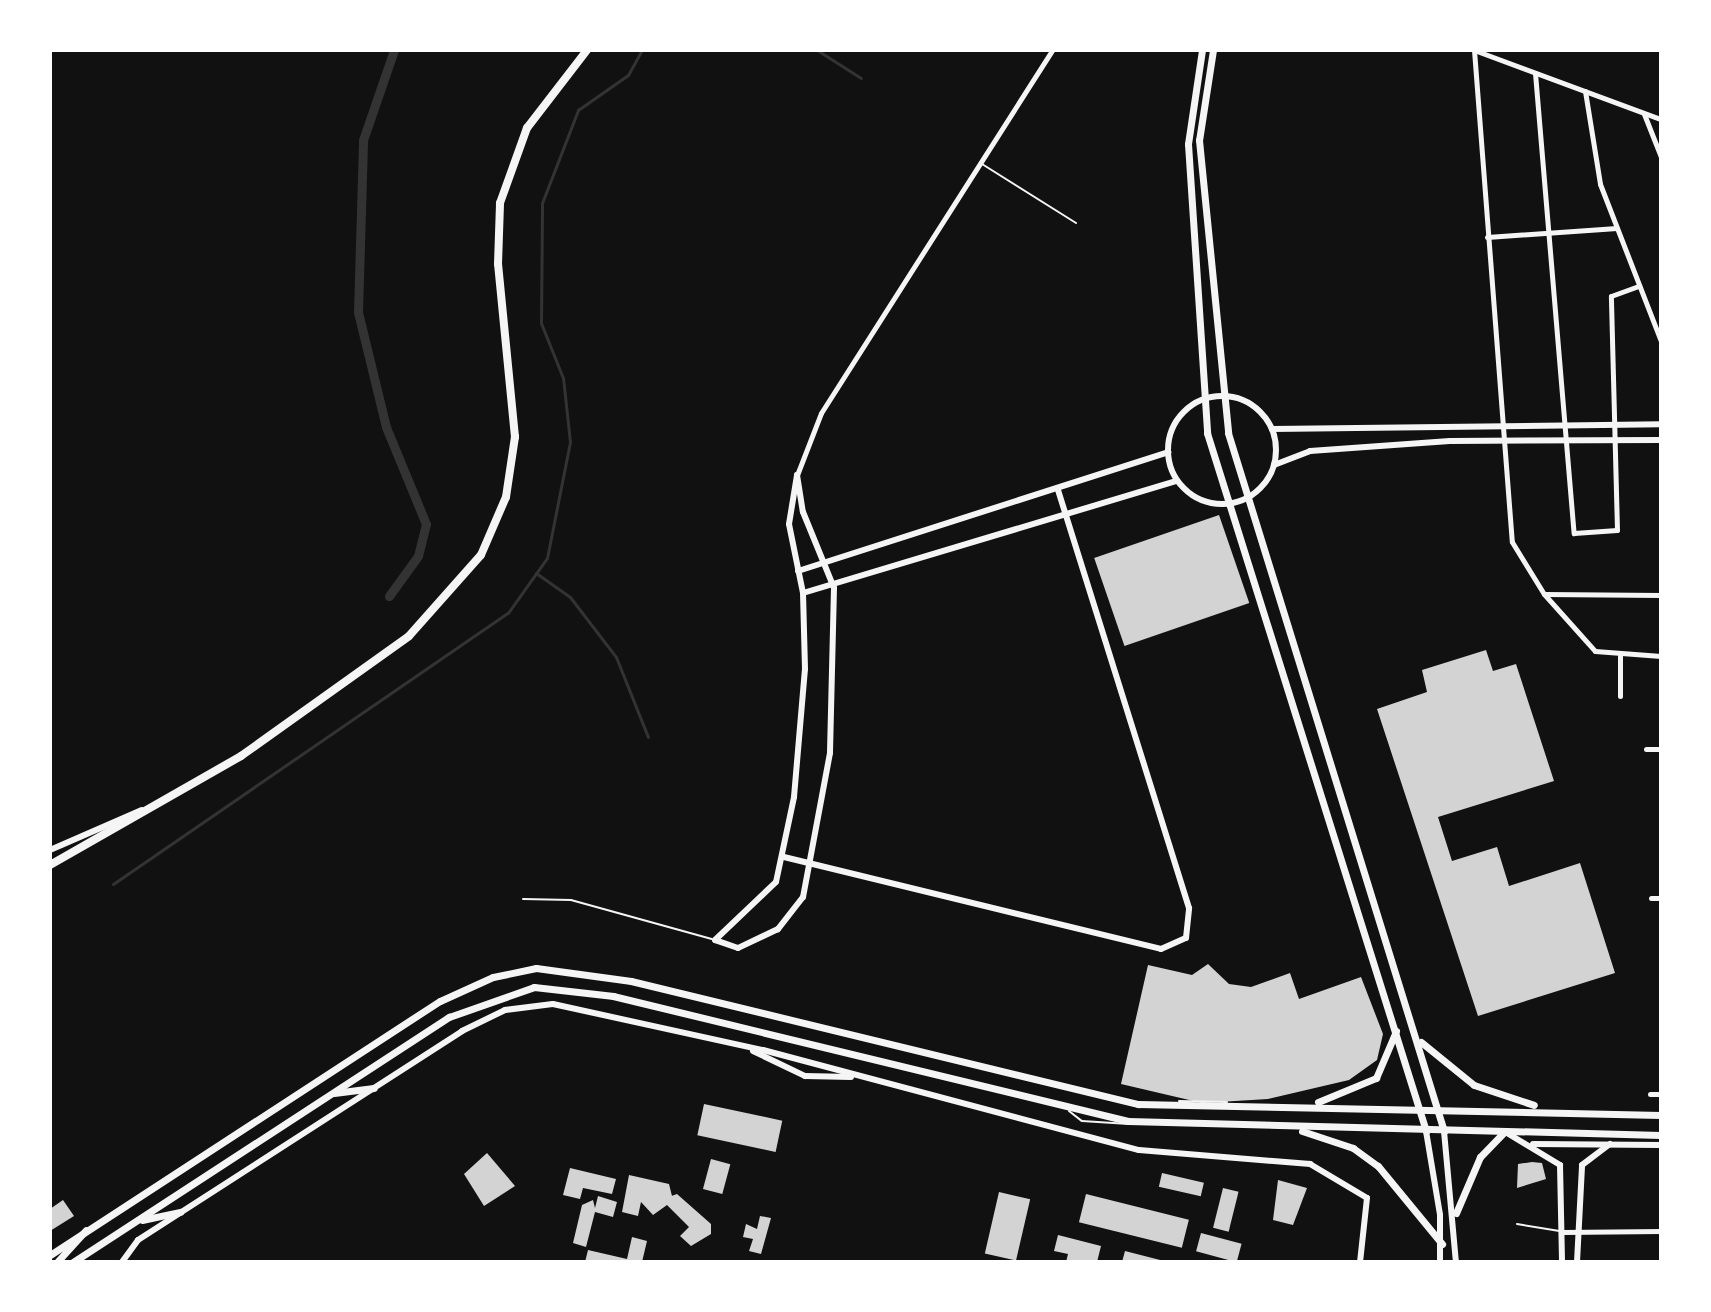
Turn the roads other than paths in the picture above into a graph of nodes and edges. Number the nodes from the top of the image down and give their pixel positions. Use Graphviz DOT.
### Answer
graph roads {
  1 [pos="587,50"];
  2 [pos="1052,50"];
  3 [pos="1202,50"];
  4 [pos="1213,50"];
  5 [pos="1474,50"];
  6 [pos="1535,73"];
  7 [pos="1585,91"];
  8 [pos="1644,113"];
  9 [pos="1661,119"];
  10 [pos="1661,157"];
  11 [pos="981,163"];
  12 [pos="1076,223"];
  13 [pos="1617,228"];
  14 [pos="1547,233"];
  15 [pos="1487,237"];
  16 [pos="1639,286"];
  17 [pos="1661,341"];
  18 [pos="1221,396"];
  19 [pos="1200,401"];
  20 [pos="1501,422"];
  21 [pos="1560,423"];
  22 [pos="1616,423"];
  23 [pos="1661,424"];
  24 [pos="1272,429"];
  25 [pos="1502,439"];
  26 [pos="1562,439"];
  27 [pos="1615,440"];
  28 [pos="1661,440"];
  29 [pos="1168,452"];
  30 [pos="1274,465"];
  31 [pos="797,475"];
  32 [pos="1177,481"];
  33 [pos="1057,488"];
  34 [pos="1245,500"];
  35 [pos="1226,504"];
  36 [pos="1067,517"];
  37 [pos="828,564"];
  38 [pos="798,571"];
  39 [pos="834,588"];
  40 [pos="803,593"];
  41 [pos="1544,594"];
  42 [pos="1661,595"];
  43 [pos="1292,642"];
  44 [pos="1274,647"];
  45 [pos="1620,656"];
  46 [pos="1661,656"];
  47 [pos="1620,696"];
  48 [pos="1646,749"];
  49 [pos="1661,749"];
  50 [pos="158,805"];
  51 [pos="50,850"];
  52 [pos="784,857"];
  53 [pos="813,864"];
  54 [pos="50,865"];
  55 [pos="1651,898"];
  56 [pos="1661,898"];
  57 [pos="523,899"];
  58 [pos="715,940"];
  59 [pos="1397,1029"];
  60 [pos="1419,1040"];
  61 [pos="374,1088"];
  62 [pos="332,1093"];
  63 [pos="1650,1094"];
  64 [pos="1661,1094"];
  65 [pos="1303,1105"];
  66 [pos="1419,1106"];
  67 [pos="1440,1106"];
  68 [pos="1544,1108"];
  69 [pos="1661,1115"];
  70 [pos="1292,1128"];
  71 [pos="1426,1131"];
  72 [pos="1444,1131"];
  73 [pos="1506,1133"];
  74 [pos="1661,1135"];
  75 [pos="1527,1144"];
  76 [pos="1610,1144"];
  77 [pos="1661,1145"];
  78 [pos="181,1170"];
  79 [pos="191,1186"];
  80 [pos="180,1212"];
  81 [pos="1456,1213"];
  82 [pos="136,1222"];
  83 [pos="1517,1224"];
  84 [pos="86,1230"];
  85 [pos="1661,1231"];
  86 [pos="1563,1232"];
  87 [pos="1578,1232"];
  88 [pos="1442,1244"];
  89 [pos="50,1255"];
  90 [pos="57,1262"];
  91 [pos="73,1262"];
  92 [pos="122,1262"];
  93 [pos="1360,1262"];
  94 [pos="1440,1262"];
  95 [pos="1456,1262"];
  96 [pos="1562,1262"];
  97 [pos="1577,1262"];
  1 -- 50 [label="highway"];
  2 -- 11 [label="street"];
  3 -- 19 [label="main road"];
  4 -- 18 [label="main road"];
  5 -- 6 [label="street"];
  5 -- 15 [label="street"];
  6 -- 7 [label="street"];
  6 -- 14 [label="street"];
  7 -- 8 [label="street"];
  7 -- 13 [label="street"];
  8 -- 9 [label="street"];
  8 -- 10 [label="street"];
  11 -- 12 [label="lane"];
  11 -- 31 [label="street"];
  13 -- 14 [label="street"];
  13 -- 16 [label="street"];
  14 -- 15 [label="street"];
  14 -- 21 [label="street"];
  15 -- 20 [label="street"];
  16 -- 17 [label="street"];
  16 -- 22 [label="street"];
  18 -- 19 [label="street"];
  18 -- 24 [label="street"];
  18 -- 34 [label="main road"];
  19 -- 29 [label="street"];
  19 -- 35 [label="main road"];
  20 -- 21 [label="street"];
  20 -- 24 [label="street"];
  20 -- 25 [label="street"];
  21 -- 22 [label="street"];
  21 -- 26 [label="street"];
  22 -- 23 [label="street"];
  22 -- 27 [label="street"];
  24 -- 30 [label="street"];
  25 -- 26 [label="street"];
  25 -- 30 [label="street"];
  25 -- 41 [label="street"];
  26 -- 27 [label="street"];
  26 -- 27 [label="street"];
  27 -- 28 [label="street"];
  29 -- 32 [label="street"];
  29 -- 33 [label="street"];
  30 -- 34 [label="street"];
  31 -- 37 [label="street"];
  31 -- 38 [label="street"];
  32 -- 35 [label="street"];
  32 -- 36 [label="street"];
  33 -- 36 [label="street"];
  33 -- 37 [label="street"];
  34 -- 35 [label="street"];
  34 -- 43 [label="main road"];
  35 -- 44 [label="main road"];
  36 -- 39 [label="street"];
  36 -- 53 [label="street"];
  37 -- 38 [label="street"];
  37 -- 39 [label="street"];
  38 -- 40 [label="street"];
  39 -- 40 [label="street"];
  39 -- 53 [label="street"];
  40 -- 52 [label="street"];
  41 -- 42 [label="street"];
  41 -- 45 [label="street"];
  43 -- 44 [label="main road"];
  43 -- 60 [label="main road"];
  44 -- 59 [label="main road"];
  45 -- 46 [label="street"];
  45 -- 47 [label="street"];
  48 -- 49 [label="street"];
  50 -- 51 [label="street"];
  50 -- 54 [label="highway"];
  52 -- 53 [label="street"];
  52 -- 58 [label="street"];
  53 -- 58 [label="street"];
  55 -- 56 [label="street"];
  57 -- 58 [label="lane"];
  59 -- 65 [label="main road"];
  59 -- 66 [label="main road"];
  60 -- 67 [label="main road"];
  60 -- 68 [label="main road"];
  61 -- 62 [label="main road"];
  61 -- 80 [label="street"];
  61 -- 93 [label="street"];
  62 -- 70 [label="main road"];
  62 -- 79 [label="main road"];
  63 -- 64 [label="street"];
  65 -- 66 [label="main road"];
  65 -- 78 [label="main road"];
  66 -- 67 [label="main road"];
  66 -- 71 [label="main road"];
  67 -- 68 [label="main road"];
  67 -- 72 [label="main road"];
  68 -- 69 [label="main road"];
  70 -- 71 [label="main road"];
  70 -- 88 [label="main road"];
  71 -- 72 [label="main road"];
  71 -- 88 [label="street"];
  72 -- 73 [label="main road"];
  72 -- 81 [label="street"];
  73 -- 74 [label="main road"];
  73 -- 75 [label="street"];
  73 -- 81 [label="main road"];
  75 -- 76 [label="street"];
  75 -- 86 [label="street"];
  76 -- 77 [label="street"];
  76 -- 87 [label="street"];
  78 -- 79 [label="main road"];
  78 -- 84 [label="main road"];
  79 -- 82 [label="main road"];
  80 -- 82 [label="main road"];
  80 -- 92 [label="street"];
  81 -- 95 [label="street"];
  82 -- 91 [label="main road"];
  83 -- 86 [label="lane"];
  84 -- 89 [label="main road"];
  84 -- 90 [label="main road"];
  85 -- 87 [label="street"];
  86 -- 87 [label="street"];
  86 -- 96 [label="street"];
  87 -- 97 [label="street"];
  88 -- 94 [label="street"];
}
